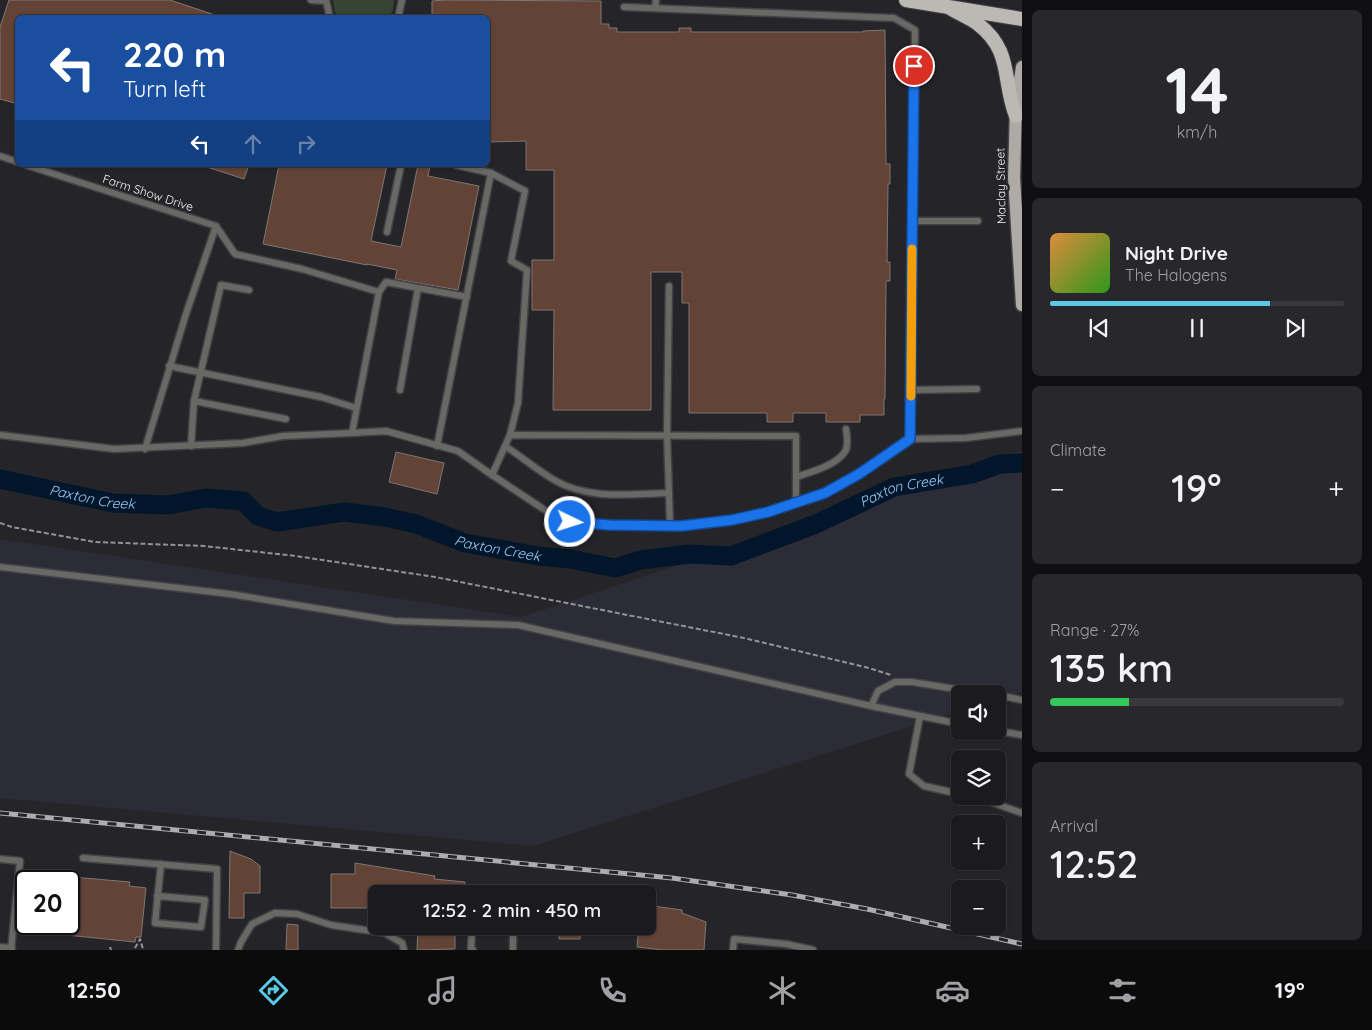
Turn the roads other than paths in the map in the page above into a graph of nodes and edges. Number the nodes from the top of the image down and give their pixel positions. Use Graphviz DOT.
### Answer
graph roads {
  1 [pos="311,0"];
  2 [pos="402,0"];
  3 [pos="656,0"];
  4 [pos="906,0"];
  5 [pos="326,1"];
  6 [pos="624,7"];
  7 [pos="655,8"];
  8 [pos="950,8"];
  9 [pos="329,15"];
  10 [pos="399,15"];
  11 [pos="1022,20"];
  12 [pos="1022,67"];
  13 [pos="1016,116"];
  14 [pos="0,156"];
  15 [pos="15,161"];
  16 [pos="32,167"];
  17 [pos="401,167"];
  18 [pos="465,167"];
  19 [pos="491,173"];
  20 [pos="913,221"];
  21 [pos="978,221"];
  22 [pos="216,226"];
  23 [pos="387,232"];
  24 [pos="668,286"];
  25 [pos="418,288"];
  26 [pos="249,290"];
  27 [pos="379,292"];
  28 [pos="467,297"];
  29 [pos="1022,304"];
  30 [pos="169,366"];
  31 [pos="200,373"];
  32 [pos="977,389"];
  33 [pos="400,390"];
  34 [pos="911,390"];
  35 [pos="194,401"];
  36 [pos="356,408"];
  37 [pos="286,419"];
  38 [pos="846,429"];
  39 [pos="1022,431"];
  40 [pos="352,433"];
  41 [pos="510,435"];
  42 [pos="667,435"];
  43 [pos="0,436"];
  44 [pos="910,439"];
  45 [pos="191,446"];
  46 [pos="437,446"];
  47 [pos="505,446"];
  48 [pos="145,448"];
  49 [pos="492,475"];
  50 [pos="796,477"];
  51 [pos="669,493"];
  52 [pos="796,502"];
  53 [pos="670,525"];
  54 [pos="0,567"];
  55 [pos="951,688"];
  56 [pos="1006,697"];
  57 [pos="1022,700"];
  58 [pos="871,706"];
  59 [pos="920,716"];
  60 [pos="951,722"];
  61 [pos="1006,732"];
  62 [pos="1022,735"];
  63 [pos="951,792"];
  64 [pos="1001,805"];
  65 [pos="1022,813"];
  66 [pos="83,858"];
  67 [pos="0,859"];
  68 [pos="161,864"];
  69 [pos="158,896"];
  70 [pos="472,935"];
  71 [pos="513,935"];
  72 [pos="0,947"];
  73 [pos="12,949"];
  74 [pos="216,950"];
  75 [pos="238,950"];
  76 [pos="404,950"];
  77 [pos="473,950"];
  78 [pos="513,950"];
  79 [pos="733,950"];
  80 [pos="813,950"];
  1 -- 5 [label="lane"];
  2 -- 10 [label="lane"];
  3 -- 7 [label="lane"];
  4 -- 8 [label="highway"];
  5 -- 9 [label="lane"];
  6 -- 7 [label="lane"];
  7 -- 20 [label="lane"];
  8 -- 11 [label="highway"];
  8 -- 13 [label="highway"];
  12 -- 13 [label="main road, Maclay Street"];
  13 -- 29 [label="main road, Maclay Street"];
  14 -- 15 [label="lane"];
  16 -- 22 [label="lane, Farm Show Drive"];
  17 -- 23 [label="lane"];
  18 -- 19 [label="lane"];
  19 -- 28 [label="lane"];
  19 -- 41 [label="lane"];
  20 -- 21 [label="lane"];
  20 -- 34 [label="lane"];
  22 -- 27 [label="lane"];
  22 -- 30 [label="lane"];
  24 -- 42 [label="lane"];
  25 -- 27 [label="lane"];
  25 -- 28 [label="lane"];
  25 -- 33 [label="lane"];
  26 -- 31 [label="lane"];
  27 -- 36 [label="lane"];
  28 -- 46 [label="lane"];
  30 -- 31 [label="lane"];
  30 -- 48 [label="lane"];
  31 -- 35 [label="lane"];
  31 -- 36 [label="lane"];
  32 -- 34 [label="lane"];
  34 -- 44 [label="lane"];
  35 -- 37 [label="lane"];
  35 -- 45 [label="lane"];
  36 -- 40 [label="lane"];
  38 -- 50 [label="lane"];
  39 -- 44 [label="lane"];
  40 -- 45 [label="lane"];
  40 -- 46 [label="lane"];
  41 -- 42 [label="lane"];
  41 -- 47 [label="lane"];
  42 -- 50 [label="lane"];
  42 -- 51 [label="lane"];
  43 -- 48 [label="lane"];
  44 -- 52 [label="lane"];
  45 -- 48 [label="lane"];
  46 -- 49 [label="lane"];
  47 -- 49 [label="lane"];
  47 -- 51 [label="lane"];
  49 -- 53 [label="lane"];
  50 -- 52 [label="lane"];
  51 -- 53 [label="lane"];
  52 -- 53 [label="lane"];
  54 -- 58 [label="lane"];
  55 -- 58 [label="lane"];
  56 -- 57 [label="lane"];
  58 -- 59 [label="lane"];
  59 -- 60 [label="lane"];
  59 -- 63 [label="lane"];
  61 -- 62 [label="lane"];
  64 -- 65 [label="lane"];
  66 -- 68 [label="lane"];
  67 -- 73 [label="lane"];
  68 -- 69 [label="lane"];
  68 -- 74 [label="lane"];
  69 -- 69 [label="lane"];
  70 -- 77 [label="lane"];
  71 -- 78 [label="lane"];
  72 -- 73 [label="lane"];
  75 -- 76 [label="lane"];
  79 -- 80 [label="lane"];
}
